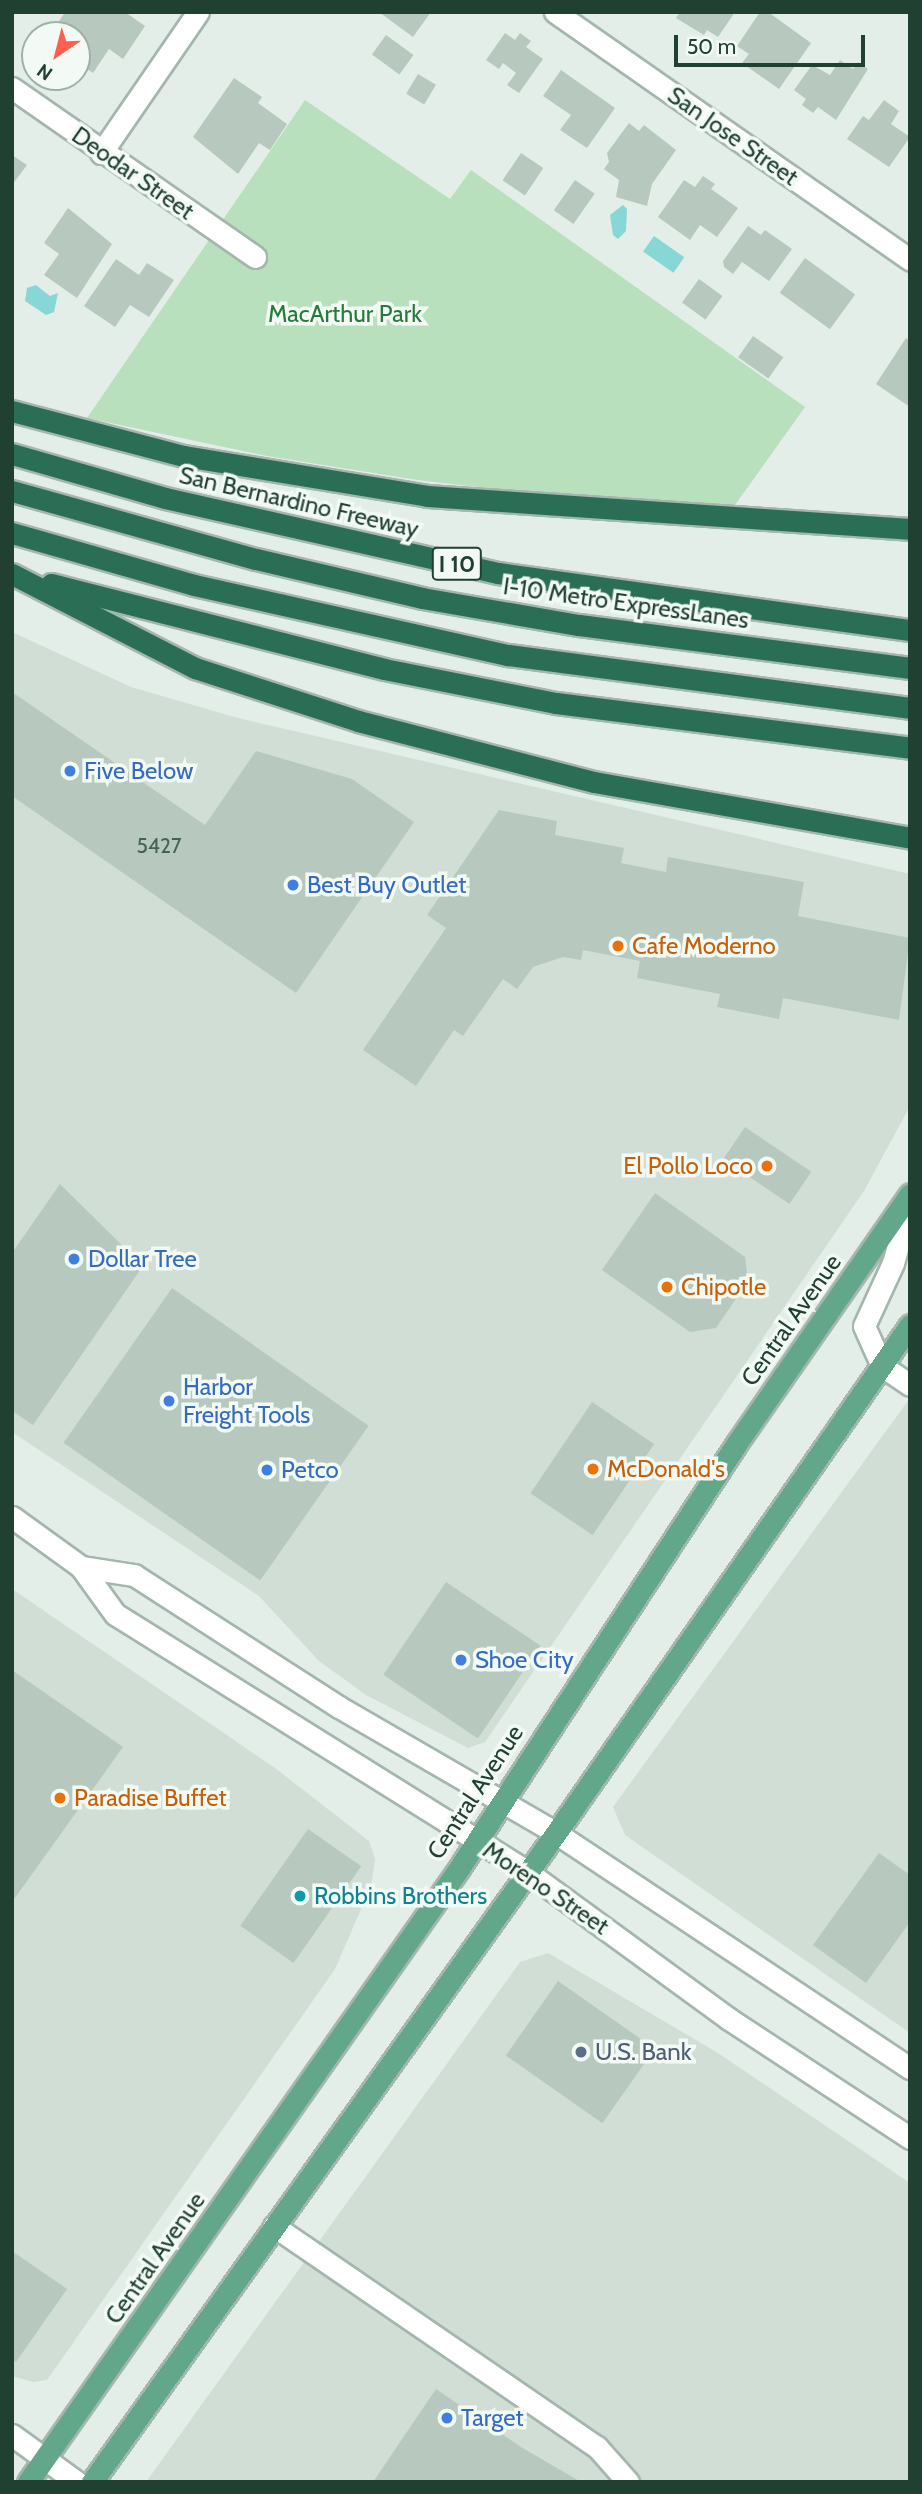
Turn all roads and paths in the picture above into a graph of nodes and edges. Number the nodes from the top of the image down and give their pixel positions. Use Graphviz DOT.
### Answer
graph roads {
  1 [pos="198,12"];
  2 [pos="555,12"];
  3 [pos="12,88"];
  4 [pos="101,153"];
  5 [pos="255,257"];
  6 [pos="910,260"];
  7 [pos="12,411"];
  8 [pos="12,454"];
  9 [pos="12,491"];
  10 [pos="910,529"];
  11 [pos="12,533"];
  12 [pos="12,573"];
  13 [pos="910,631"];
  14 [pos="910,668"];
  15 [pos="910,708"];
  16 [pos="910,748"];
  17 [pos="910,838"];
  18 [pos="910,1194"];
  19 [pos="910,1203"];
  20 [pos="910,1325"];
  21 [pos="882,1366"];
  22 [pos="910,1385"];
  23 [pos="12,1517"];
  24 [pos="81,1567"];
  25 [pos="502,1803"];
  26 [pos="556,1833"];
  27 [pos="477,1841"];
  28 [pos="526,1871"];
  29 [pos="910,2068"];
  30 [pos="910,2138"];
  31 [pos="274,2226"];
  32 [pos="12,2435"];
  33 [pos="44,2458"];
  34 [pos="28,2482"];
  35 [pos="77,2482"];
  36 [pos="92,2482"];
  37 [pos="628,2482"];
  1 -- 4 [label="street"];
  2 -- 6 [label="street, San Jose Street"];
  3 -- 4 [label="street, Deodar Street"];
  4 -- 5 [label="street, Deodar Street"];
  7 -- 10 [label="highway"];
  8 -- 13 [label="highway, San Bernardino Freeway / I 10"];
  9 -- 14 [label="highway, I-10 Metro ExpressLanes"];
  11 -- 15 [label="highway"];
  12 -- 16 [label="highway"];
  12 -- 17 [label="highway"];
  18 -- 25 [label="main road, Central Avenue"];
  19 -- 21 [label="street"];
  20 -- 21 [label="main road"];
  21 -- 22 [label="street"];
  21 -- 26 [label="main road"];
  23 -- 24 [label="street, Moreno Street"];
  24 -- 25 [label="street, Moreno Street"];
  24 -- 27 [label="street, Moreno Street"];
  25 -- 26 [label="street, Moreno Street"];
  25 -- 27 [label="main road, Central Avenue"];
  26 -- 28 [label="main road"];
  26 -- 29 [label="street, Moreno Street"];
  27 -- 28 [label="street, Moreno Street"];
  27 -- 33 [label="main road, Central Avenue"];
  28 -- 30 [label="street, Moreno Street"];
  28 -- 31 [label="main road"];
  31 -- 36 [label="main road"];
  31 -- 37 [label="street"];
  32 -- 33 [label="street"];
  33 -- 34 [label="main road, Central Avenue"];
  33 -- 35 [label="street"];
}
